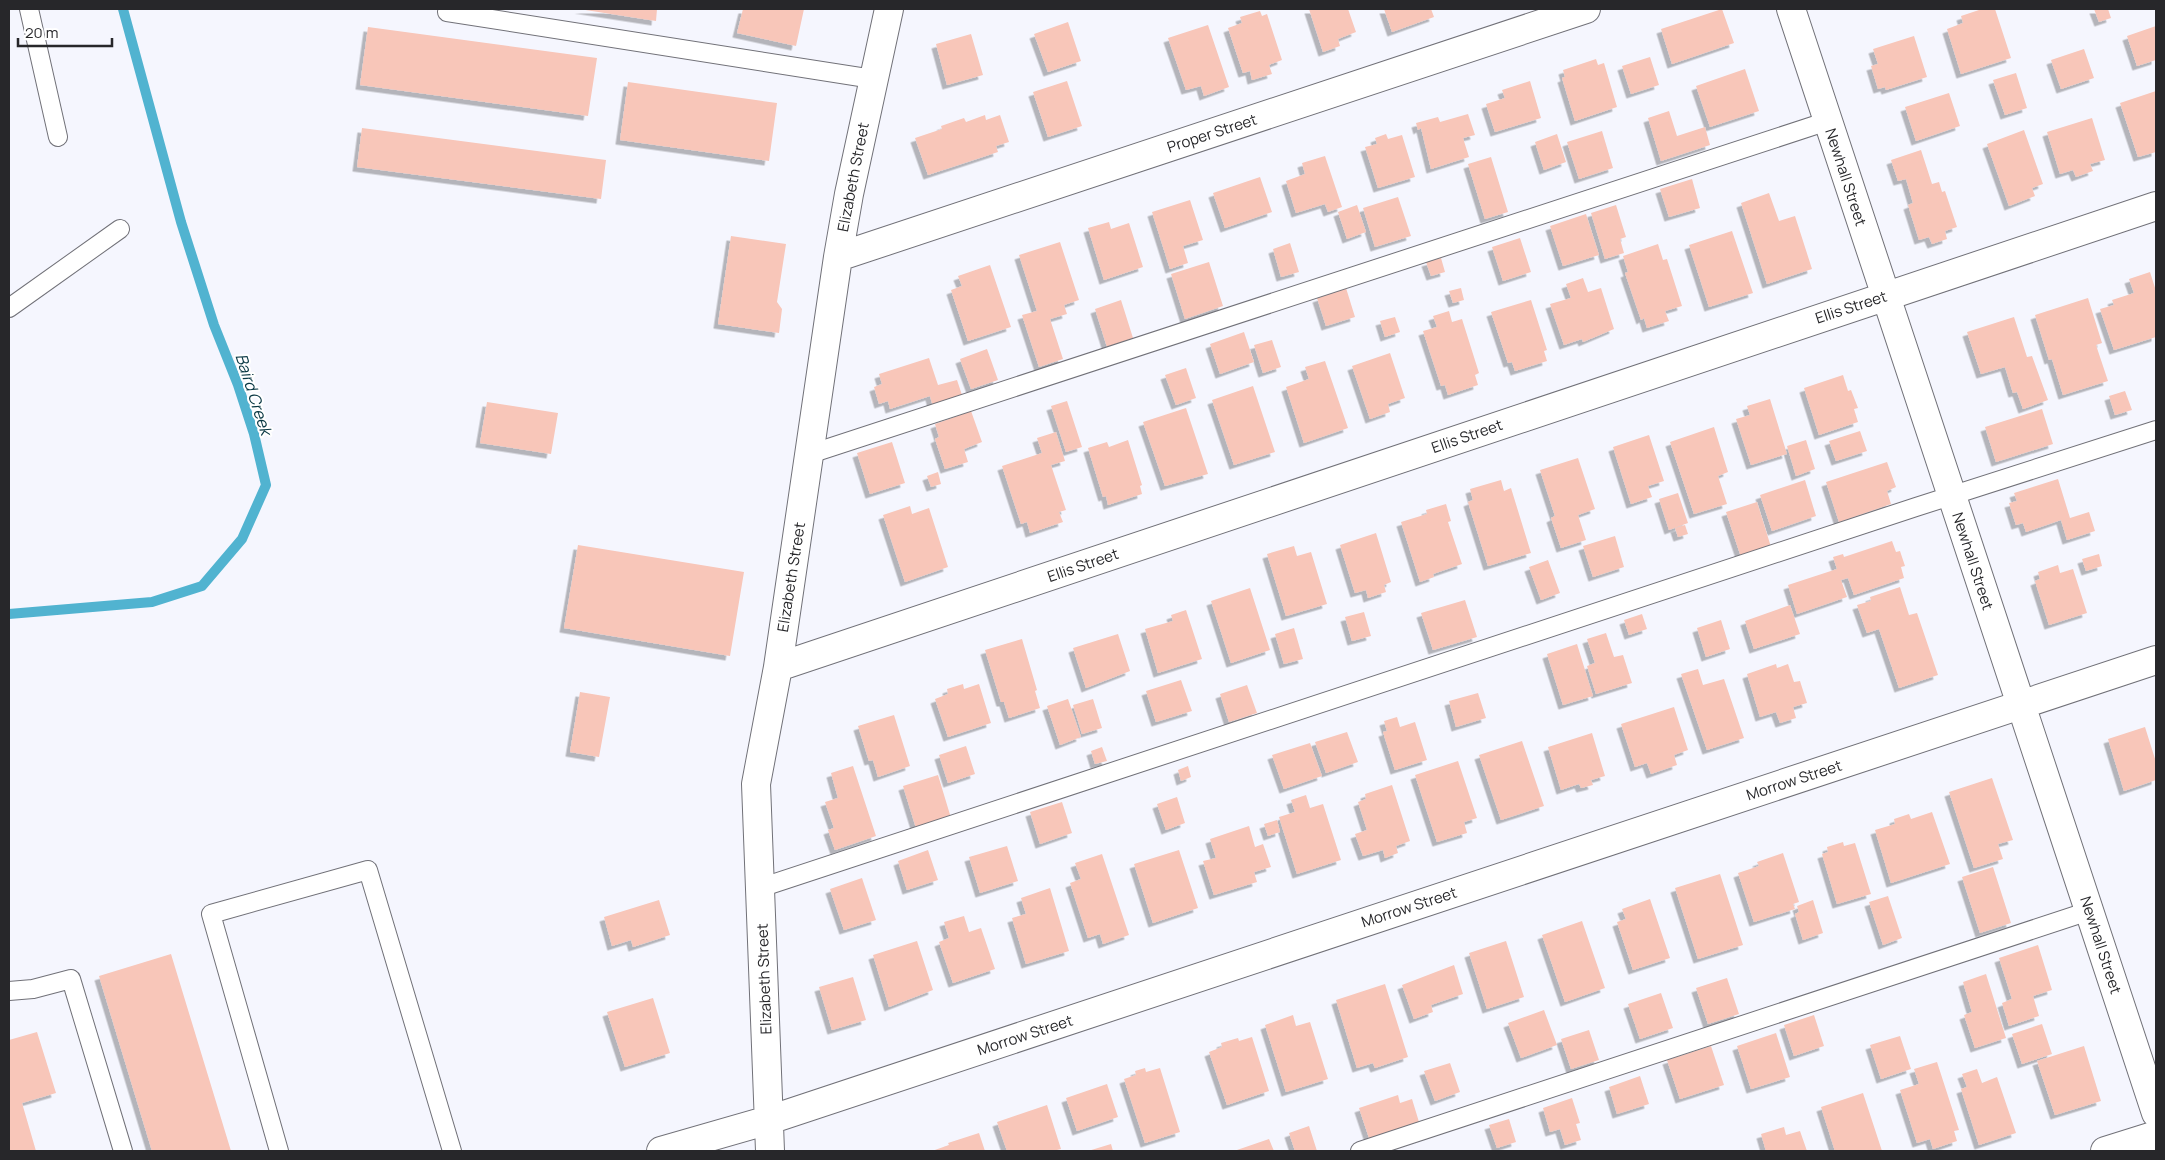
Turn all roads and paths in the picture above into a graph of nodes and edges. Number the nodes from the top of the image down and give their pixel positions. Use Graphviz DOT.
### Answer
graph roads {
  1 [pos="28,9"];
  2 [pos="888,9"];
  3 [pos="1586,9"];
  4 [pos="1791,9"];
  5 [pos="447,12"];
  6 [pos="873,78"];
  7 [pos="1828,122"];
  8 [pos="58,137"];
  9 [pos="2156,206"];
  10 [pos="120,229"];
  11 [pos="838,257"];
  12 [pos="1886,296"];
  13 [pos="9,308"];
  14 [pos="2156,430"];
  15 [pos="810,454"];
  16 [pos="1952,495"];
  17 [pos="2156,660"];
  18 [pos="778,667"];
  19 [pos="2021,705"];
  20 [pos="760,888"];
  21 [pos="2089,911"];
  22 [pos="9,991"];
  23 [pos="2156,1113"];
  24 [pos="769,1120"];
  25 [pos="2156,1134"];
  26 [pos="123,1151"];
  27 [pos="279,1151"];
  28 [pos="452,1151"];
  29 [pos="661,1151"];
  30 [pos="770,1151"];
  31 [pos="1360,1151"];
  32 [pos="2105,1151"];
  1 -- 8 [label="lane"];
  2 -- 6 [label="street, Elizabeth Street"];
  3 -- 11 [label="street, Proper Street"];
  4 -- 7 [label="street, Newhall Street"];
  5 -- 6 [label="lane"];
  6 -- 11 [label="street, Elizabeth Street"];
  7 -- 12 [label="street, Newhall Street"];
  7 -- 15 [label="lane"];
  9 -- 12 [label="street, Ellis Street"];
  10 -- 13 [label="lane"];
  11 -- 15 [label="street, Elizabeth Street"];
  12 -- 16 [label="street, Newhall Street"];
  12 -- 18 [label="street, Ellis Street"];
  14 -- 16 [label="lane"];
  15 -- 18 [label="street, Elizabeth Street"];
  16 -- 19 [label="street, Newhall Street"];
  16 -- 20 [label="lane"];
  17 -- 19 [label="street, Morrow Street"];
  18 -- 20 [label="street, Elizabeth Street"];
  19 -- 21 [label="street, Newhall Street"];
  19 -- 24 [label="street, Morrow Street"];
  20 -- 24 [label="street, Elizabeth Street"];
  21 -- 23 [label="street, Newhall Street"];
  21 -- 31 [label="lane"];
  22 -- 26 [label="lane"];
  24 -- 29 [label="street, Morrow Street"];
  24 -- 30 [label="street, Elizabeth Street"];
  25 -- 32 [label="street"];
  27 -- 28 [label="lane"];
}
